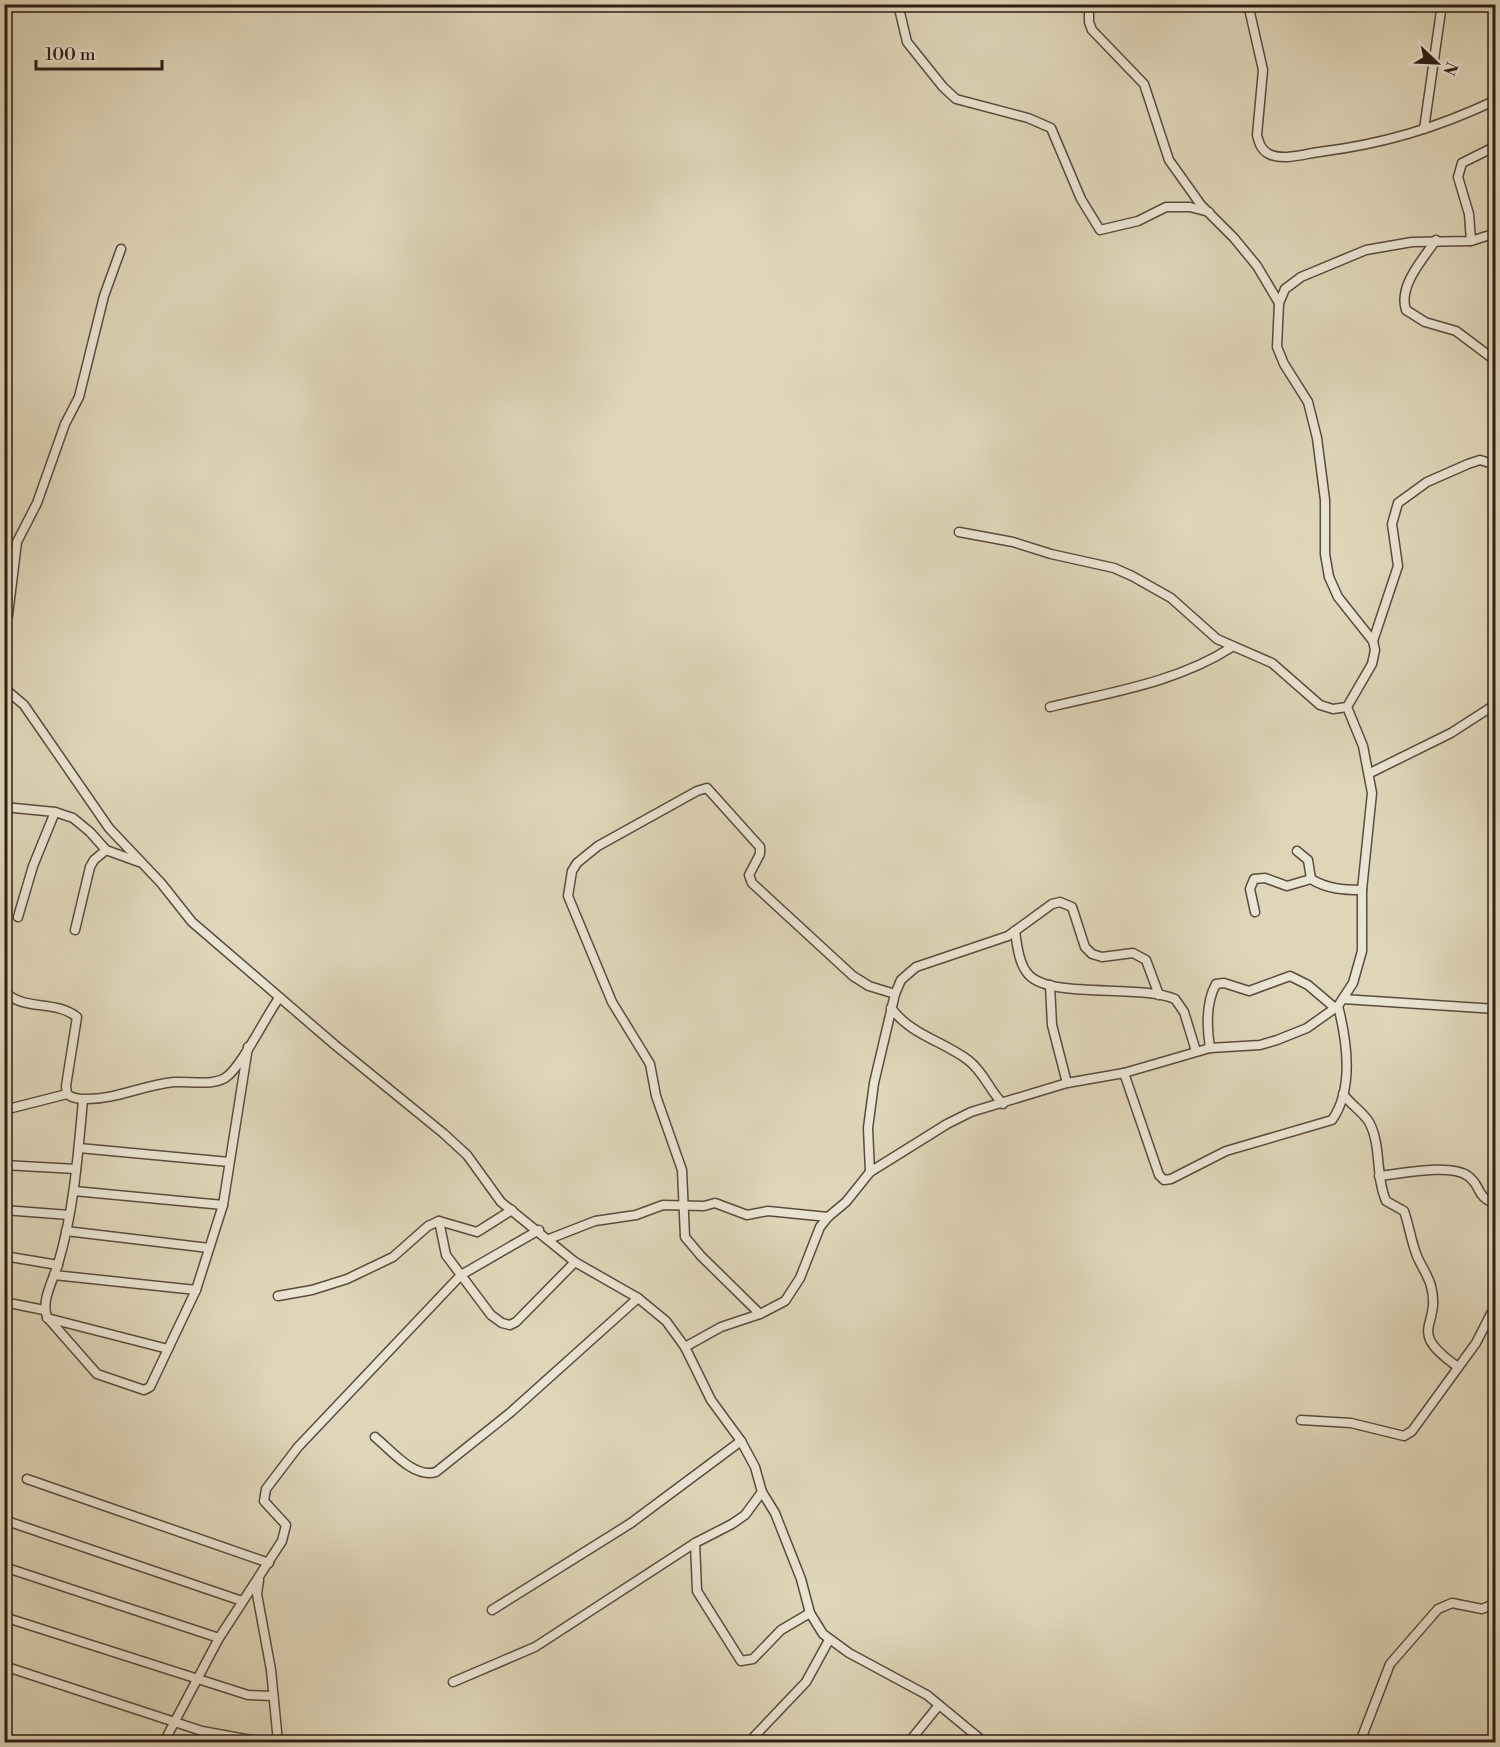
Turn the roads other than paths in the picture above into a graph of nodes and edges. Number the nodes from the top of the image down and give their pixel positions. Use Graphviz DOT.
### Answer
graph roads {
  1 [pos="898,4"];
  2 [pos="1089,4"];
  3 [pos="1248,4"];
  4 [pos="1442,4"];
  5 [pos="1496,100"];
  6 [pos="1424,129"];
  7 [pos="1496,146"];
  8 [pos="1209,212"];
  9 [pos="1496,233"];
  10 [pos="1436,240"];
  11 [pos="1471,241"];
  12 [pos="121,249"];
  13 [pos="1280,303"];
  14 [pos="1496,361"];
  15 [pos="1496,465"];
  16 [pos="959,532"];
  17 [pos="4,624"];
  18 [pos="1373,641"];
  19 [pos="1232,647"];
  20 [pos="4,688"];
  21 [pos="1496,704"];
  22 [pos="1050,707"];
  23 [pos="1347,707"];
  24 [pos="1370,773"];
  25 [pos="4,807"];
  26 [pos="55,812"];
  27 [pos="106,850"];
  28 [pos="1297,851"];
  29 [pos="139,862"];
  30 [pos="1311,879"];
  31 [pos="1362,890"];
  32 [pos="1255,912"];
  33 [pos="18,917"];
  34 [pos="75,930"];
  35 [pos="1015,932"];
  36 [pos="1050,985"];
  37 [pos="4,991"];
  38 [pos="895,994"];
  39 [pos="1159,994"];
  40 [pos="279,998"];
  41 [pos="1339,1005"];
  42 [pos="891,1008"];
  43 [pos="1496,1009"];
  44 [pos="248,1047"];
  45 [pos="1210,1048"];
  46 [pos="1196,1051"];
  47 [pos="1124,1073"];
  48 [pos="1067,1083"];
  49 [pos="67,1094"];
  50 [pos="1343,1094"];
  51 [pos="83,1100"];
  52 [pos="1003,1104"];
  53 [pos="4,1110"];
  54 [pos="79,1148"];
  55 [pos="229,1162"];
  56 [pos="4,1165"];
  57 [pos="76,1169"];
  58 [pos="870,1172"];
  59 [pos="1379,1176"];
  60 [pos="74,1191"];
  61 [pos="1496,1204"];
  62 [pos="223,1205"];
  63 [pos="686,1205"];
  64 [pos="4,1210"];
  65 [pos="512,1210"];
  66 [pos="69,1215"];
  67 [pos="828,1217"];
  68 [pos="439,1221"];
  69 [pos="539,1230"];
  70 [pos="66,1231"];
  71 [pos="549,1239"];
  72 [pos="209,1248"];
  73 [pos="4,1256"];
  74 [pos="576,1262"];
  75 [pos="58,1265"];
  76 [pos="54,1275"];
  77 [pos="461,1275"];
  78 [pos="196,1290"];
  79 [pos="278,1296"];
  80 [pos="638,1298"];
  81 [pos="4,1302"];
  82 [pos="1496,1304"];
  83 [pos="45,1313"];
  84 [pos="760,1314"];
  85 [pos="685,1347"];
  86 [pos="168,1349"];
  87 [pos="1458,1367"];
  88 [pos="1301,1420"];
  89 [pos="375,1437"];
  90 [pos="741,1441"];
  91 [pos="27,1479"];
  92 [pos="762,1492"];
  93 [pos="4,1520"];
  94 [pos="695,1543"];
  95 [pos="270,1563"];
  96 [pos="4,1567"];
  97 [pos="260,1577"];
  98 [pos="242,1600"];
  99 [pos="1496,1603"];
  100 [pos="492,1610"];
  101 [pos="810,1613"];
  102 [pos="4,1617"];
  103 [pos="219,1638"];
  104 [pos="829,1640"];
  105 [pos="4,1666"];
  106 [pos="197,1679"];
  107 [pos="453,1682"];
  108 [pos="273,1696"];
  109 [pos="939,1705"];
  110 [pos="174,1721"];
  111 [pos="164,1743"];
  112 [pos="264,1743"];
  113 [pos="278,1743"];
  114 [pos="749,1743"];
  115 [pos="909,1743"];
  116 [pos="984,1743"];
  117 [pos="1360,1743"];
  1 -- 8 [label="street"];
  2 -- 8 [label="street"];
  3 -- 6 [label="street"];
  4 -- 6 [label="street"];
  5 -- 6 [label="street"];
  7 -- 11 [label="street"];
  8 -- 13 [label="street"];
  9 -- 11 [label="street"];
  10 -- 11 [label="street"];
  10 -- 13 [label="street"];
  10 -- 14 [label="street"];
  12 -- 17 [label="street"];
  13 -- 18 [label="street"];
  15 -- 18 [label="street"];
  16 -- 19 [label="street"];
  18 -- 23 [label="street"];
  19 -- 22 [label="street"];
  19 -- 23 [label="street"];
  20 -- 29 [label="street"];
  21 -- 24 [label="street"];
  23 -- 24 [label="street"];
  24 -- 31 [label="street"];
  25 -- 26 [label="street"];
  26 -- 27 [label="street"];
  26 -- 33 [label="street"];
  27 -- 29 [label="street"];
  27 -- 34 [label="street"];
  28 -- 30 [label="street"];
  29 -- 40 [label="street"];
  30 -- 31 [label="street"];
  30 -- 32 [label="street"];
  31 -- 41 [label="street"];
  35 -- 36 [label="street"];
  35 -- 38 [label="street"];
  35 -- 39 [label="street"];
  36 -- 39 [label="street"];
  36 -- 48 [label="street"];
  37 -- 49 [label="street"];
  38 -- 42 [label="street"];
  38 -- 63 [label="street"];
  39 -- 46 [label="street"];
  40 -- 44 [label="street"];
  40 -- 65 [label="street"];
  41 -- 43 [label="street"];
  41 -- 45 [label="street"];
  41 -- 45 [label="street"];
  41 -- 50 [label="street"];
  42 -- 52 [label="street"];
  42 -- 58 [label="street"];
  44 -- 51 [label="street"];
  44 -- 55 [label="street"];
  45 -- 46 [label="street"];
  46 -- 47 [label="street"];
  47 -- 48 [label="street"];
  47 -- 50 [label="street"];
  48 -- 52 [label="street"];
  49 -- 51 [label="street"];
  49 -- 53 [label="street"];
  50 -- 59 [label="street"];
  51 -- 54 [label="street"];
  52 -- 58 [label="street"];
  54 -- 55 [label="street"];
  54 -- 57 [label="street"];
  55 -- 62 [label="street"];
  56 -- 57 [label="street"];
  57 -- 60 [label="street"];
  58 -- 67 [label="street"];
  59 -- 61 [label="street"];
  59 -- 87 [label="street"];
  60 -- 62 [label="street"];
  60 -- 66 [label="street"];
  62 -- 72 [label="street"];
  63 -- 67 [label="street"];
  63 -- 71 [label="street"];
  63 -- 84 [label="street"];
  64 -- 66 [label="street"];
  65 -- 68 [label="street"];
  65 -- 69 [label="street"];
  66 -- 70 [label="street"];
  67 -- 84 [label="street"];
  68 -- 77 [label="street"];
  68 -- 79 [label="street"];
  69 -- 71 [label="street"];
  69 -- 77 [label="street"];
  70 -- 72 [label="street"];
  70 -- 75 [label="street"];
  71 -- 74 [label="street"];
  72 -- 78 [label="street"];
  73 -- 75 [label="street"];
  74 -- 77 [label="street"];
  74 -- 80 [label="street"];
  75 -- 76 [label="street"];
  76 -- 78 [label="street"];
  76 -- 83 [label="street"];
  77 -- 95 [label="street"];
  78 -- 86 [label="street"];
  80 -- 85 [label="street"];
  80 -- 89 [label="street"];
  81 -- 83 [label="street"];
  82 -- 87 [label="street"];
  83 -- 86 [label="street"];
  83 -- 86 [label="street"];
  84 -- 85 [label="street"];
  85 -- 90 [label="street"];
  87 -- 88 [label="street"];
  90 -- 92 [label="street"];
  90 -- 100 [label="street"];
  91 -- 95 [label="street"];
  92 -- 94 [label="street"];
  92 -- 101 [label="street"];
  93 -- 98 [label="street"];
  94 -- 101 [label="street"];
  94 -- 107 [label="street"];
  95 -- 97 [label="street"];
  96 -- 103 [label="street"];
  97 -- 98 [label="street"];
  97 -- 108 [label="street"];
  98 -- 103 [label="street"];
  99 -- 117 [label="street"];
  101 -- 104 [label="street"];
  102 -- 106 [label="street"];
  103 -- 106 [label="street"];
  104 -- 109 [label="street"];
  104 -- 114 [label="street"];
  105 -- 110 [label="street"];
  106 -- 108 [label="street"];
  106 -- 110 [label="street"];
  108 -- 113 [label="street"];
  109 -- 115 [label="street"];
  109 -- 116 [label="street"];
  110 -- 111 [label="street"];
  110 -- 112 [label="street"];
}
